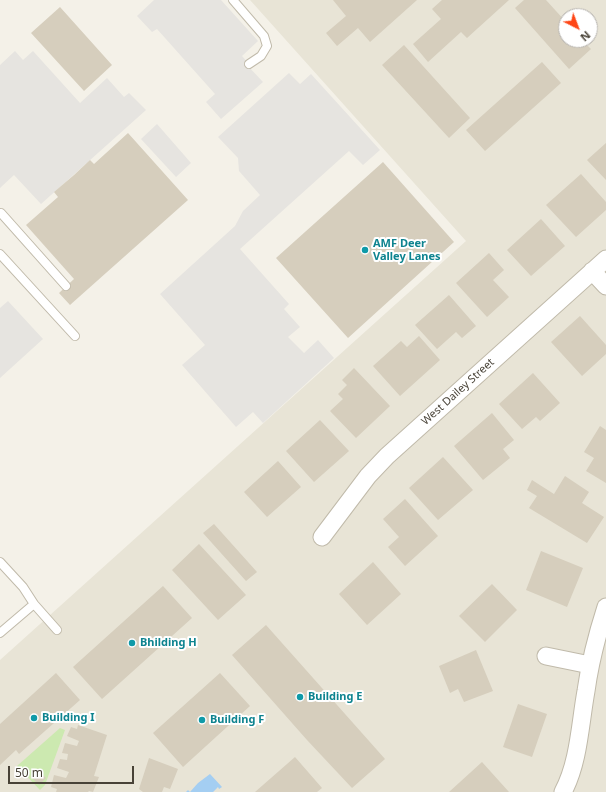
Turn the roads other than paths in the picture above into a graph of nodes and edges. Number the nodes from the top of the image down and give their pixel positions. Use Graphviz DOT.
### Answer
graph roads {
  1 [pos="233,0"];
  2 [pos="249,64"];
  3 [pos="1,213"];
  4 [pos="0,254"];
  5 [pos="606,258"];
  6 [pos="592,271"];
  7 [pos="66,286"];
  8 [pos="606,286"];
  9 [pos="75,336"];
  10 [pos="322,537"];
  11 [pos="0,562"];
  12 [pos="34,604"];
  13 [pos="606,607"];
  14 [pos="57,630"];
  15 [pos="0,634"];
  16 [pos="546,656"];
  17 [pos="590,665"];
  18 [pos="563,792"];
  1 -- 2 [label="lane"];
  3 -- 7 [label="lane"];
  4 -- 9 [label="lane"];
  5 -- 6 [label="street, West Dailey Street"];
  6 -- 8 [label="street"];
  6 -- 10 [label="street, West Dailey Street"];
  11 -- 12 [label="lane"];
  12 -- 14 [label="lane"];
  12 -- 15 [label="lane"];
  13 -- 17 [label="street"];
  16 -- 17 [label="street"];
  17 -- 18 [label="street"];
}
